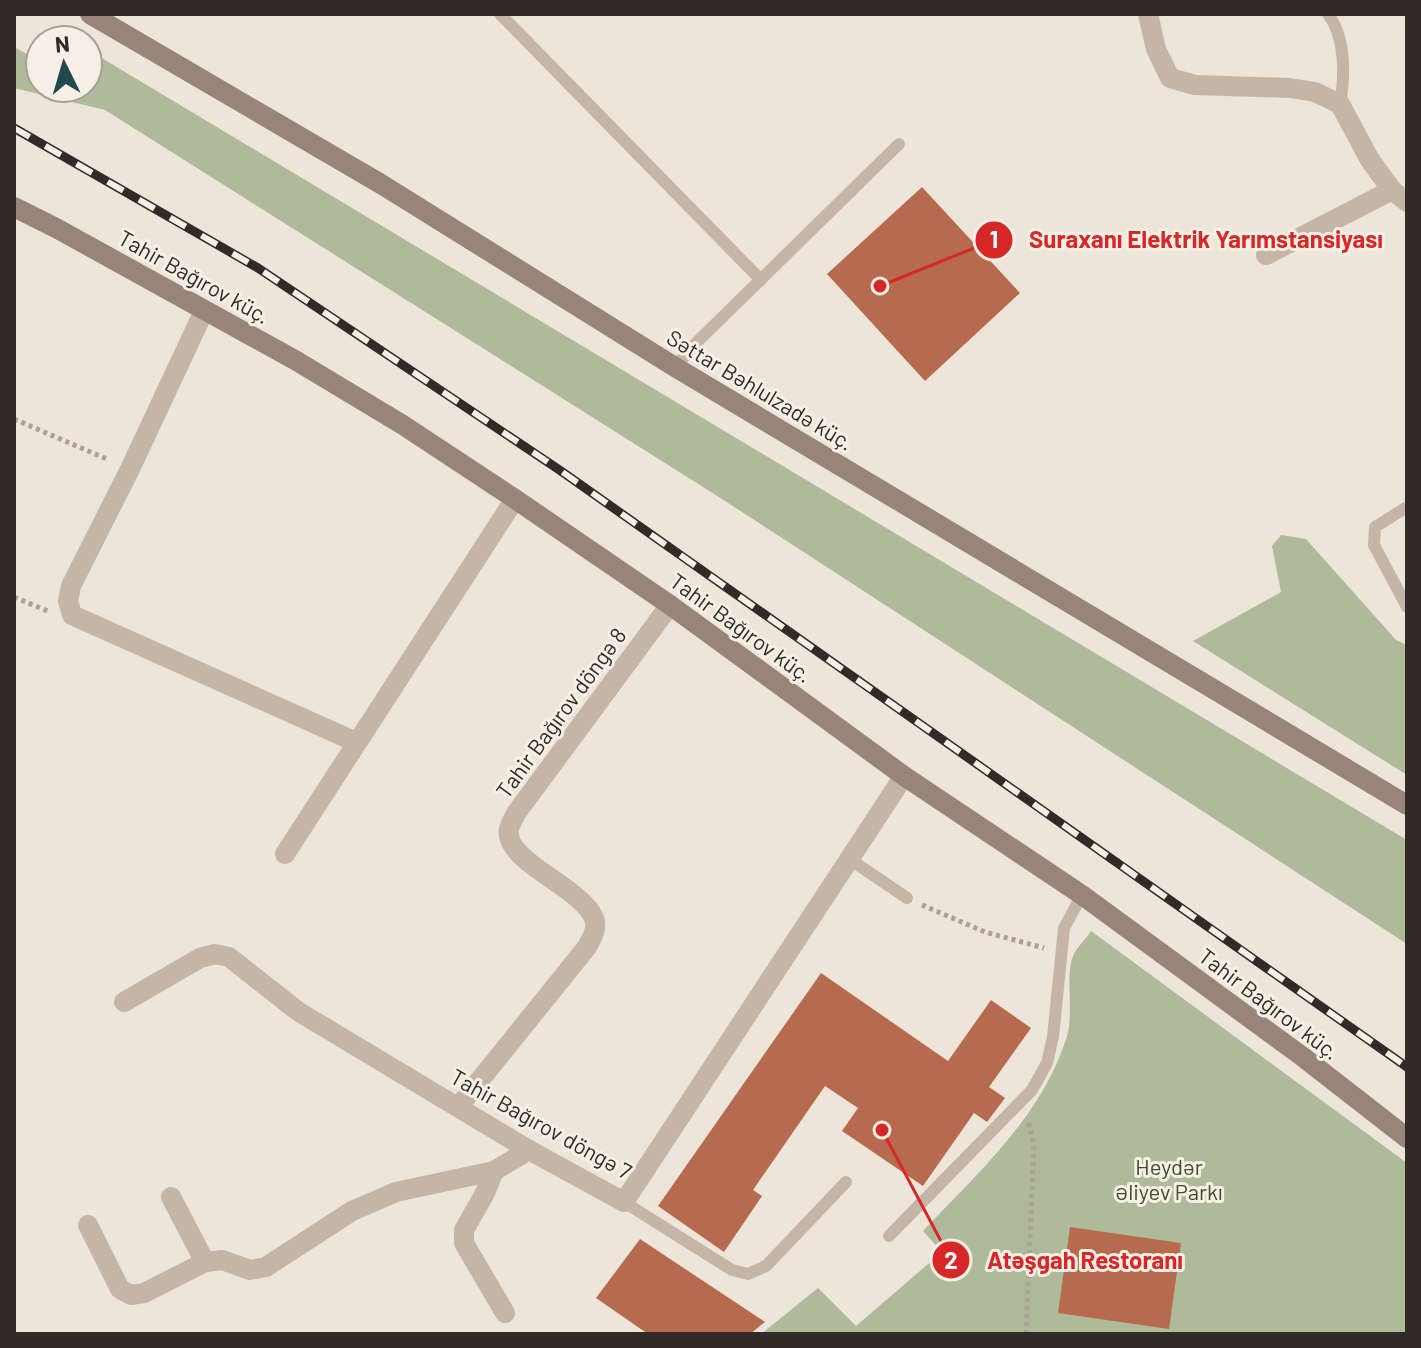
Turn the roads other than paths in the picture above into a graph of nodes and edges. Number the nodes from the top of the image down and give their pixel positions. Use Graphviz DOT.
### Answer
graph roads {
  1 [pos="500,14"];
  2 [pos="1148,14"];
  3 [pos="1328,14"];
  4 [pos="101,17"];
  5 [pos="1340,104"];
  6 [pos="899,144"];
  7 [pos="1400,196"];
  8 [pos="14,207"];
  9 [pos="1266,255"];
  10 [pos="761,280"];
  11 [pos="204,311"];
  12 [pos="675,367"];
  13 [pos="515,499"];
  14 [pos="1407,507"];
  15 [pos="670,605"];
  16 [pos="1407,607"];
  17 [pos="356,742"];
  18 [pos="904,776"];
  19 [pos="1407,805"];
  20 [pos="285,854"];
  21 [pos="848,858"];
  22 [pos="1082,895"];
  23 [pos="907,898"];
  24 [pos="124,1002"];
  25 [pos="459,1106"];
  26 [pos="1407,1138"];
  27 [pos="529,1150"];
  28 [pos="494,1171"];
  29 [pos="846,1182"];
  30 [pos="171,1197"];
  31 [pos="624,1202"];
  32 [pos="88,1225"];
  33 [pos="889,1236"];
  34 [pos="205,1262"];
  35 [pos="505,1313"];
  1 -- 10 [label="lane"];
  2 -- 5 [label="street"];
  3 -- 5 [label="lane"];
  4 -- 12 [label="street, Səttar Bəhlulzadə küç."];
  5 -- 7 [label="street"];
  6 -- 10 [label="lane"];
  7 -- 9 [label="street"];
  8 -- 11 [label="street, Tahir Bağırov küç."];
  10 -- 12 [label="lane"];
  11 -- 13 [label="street, Tahir Bağırov küç."];
  11 -- 17 [label="street"];
  12 -- 19 [label="street, Səttar Bəhlulzadə küç."];
  13 -- 15 [label="street, Tahir Bağırov küç."];
  13 -- 17 [label="street"];
  14 -- 16 [label="lane"];
  15 -- 18 [label="street, Tahir Bağırov küç."];
  15 -- 25 [label="street, Tahir Bağırov döngə 8"];
  17 -- 20 [label="street"];
  18 -- 21 [label="street, Tahir Bağırov döngə 7"];
  18 -- 22 [label="street, Tahir Bağırov küç."];
  21 -- 23 [label="lane"];
  21 -- 31 [label="street, Tahir Bağırov döngə 7"];
  22 -- 26 [label="street, Tahir Bağırov küç."];
  22 -- 33 [label="lane"];
  24 -- 25 [label="street, Tahir Bağırov döngə 7"];
  25 -- 27 [label="street, Tahir Bağırov döngə 7"];
  27 -- 28 [label="street"];
  27 -- 31 [label="street, Tahir Bağırov döngə 7"];
  28 -- 34 [label="street"];
  28 -- 35 [label="street"];
  29 -- 31 [label="lane"];
  30 -- 34 [label="street"];
  32 -- 34 [label="street"];
}
